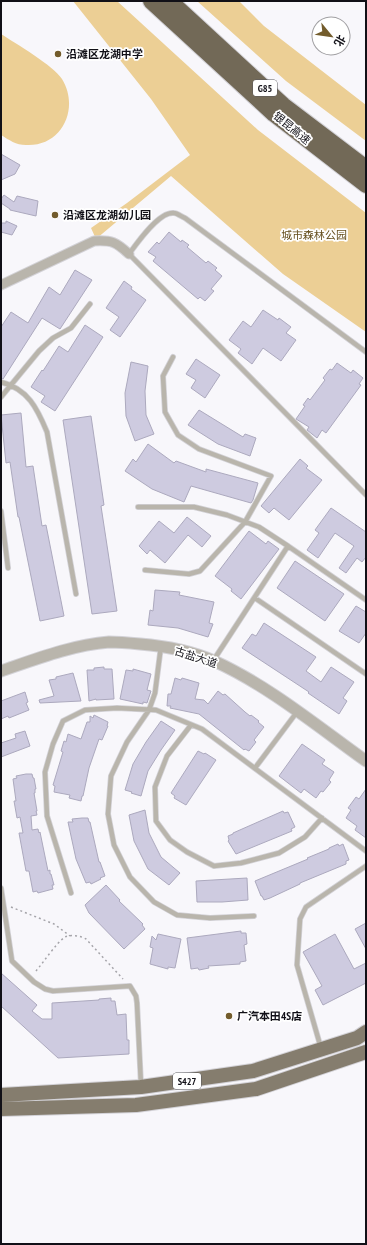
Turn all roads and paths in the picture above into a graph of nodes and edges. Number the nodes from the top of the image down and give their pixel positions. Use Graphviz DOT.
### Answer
graph roads {
  1 [pos="151,1"];
  2 [pos="170,1"];
  3 [pos="366,168"];
  4 [pos="366,185"];
  5 [pos="129,254"];
  6 [pos="1,285"];
  7 [pos="90,304"];
  8 [pos="366,352"];
  9 [pos="173,357"];
  10 [pos="1,382"];
  11 [pos="11,385"];
  12 [pos="1,398"];
  13 [pos="366,495"];
  14 [pos="138,507"];
  15 [pos="1,511"];
  16 [pos="245,522"];
  17 [pos="288,546"];
  18 [pos="8,568"];
  19 [pos="145,570"];
  20 [pos="76,594"];
  21 [pos="255,598"];
  22 [pos="366,600"];
  23 [pos="162,646"];
  24 [pos="213,661"];
  25 [pos="1,671"];
  26 [pos="366,674"];
  27 [pos="149,710"];
  28 [pos="297,711"];
  29 [pos="191,725"];
  30 [pos="366,761"];
  31 [pos="256,768"];
  32 [pos="322,818"];
  33 [pos="366,851"];
  34 [pos="366,866"];
  35 [pos="1,888"];
  36 [pos="71,894"];
  37 [pos="3,904"];
  38 [pos="254,916"];
  39 [pos="70,936"];
  40 [pos="36,971"];
  41 [pos="130,986"];
  42 [pos="366,1032"];
  43 [pos="321,1050"];
  44 [pos="366,1052"];
  45 [pos="141,1087"];
  46 [pos="1,1094"];
  47 [pos="1,1110"];
  1 -- 4 [label="highway, 银昆高速 / G85"];
  2 -- 3 [label="highway, 银昆高速 / G85"];
  5 -- 6 [label="street"];
  5 -- 8 [label="lane"];
  5 -- 13 [label="lane"];
  7 -- 11 [label="lane"];
  9 -- 16 [label="lane"];
  10 -- 11 [label="lane"];
  11 -- 12 [label="lane"];
  11 -- 20 [label="lane"];
  14 -- 16 [label="lane"];
  15 -- 18 [label="lane"];
  16 -- 17 [label="lane"];
  16 -- 19 [label="lane"];
  17 -- 21 [label="lane"];
  17 -- 22 [label="lane"];
  21 -- 24 [label="lane"];
  21 -- 26 [label="lane"];
  23 -- 24 [label="street, 古盐大道"];
  23 -- 25 [label="street, 古盐大道"];
  23 -- 27 [label="lane"];
  24 -- 28 [label="street, 古盐大道"];
  27 -- 29 [label="lane"];
  27 -- 36 [label="lane"];
  27 -- 38 [label="lane"];
  28 -- 30 [label="street, 古盐大道"];
  28 -- 31 [label="lane"];
  29 -- 31 [label="lane"];
  29 -- 32 [label="lane"];
  31 -- 32 [label="lane"];
  32 -- 33 [label="lane"];
  34 -- 43 [label="lane"];
  35 -- 37 [label="lane"];
  37 -- 39 [label="path"];
  37 -- 41 [label="lane"];
  39 -- 40 [label="path"];
  39 -- 41 [label="path"];
  41 -- 45 [label="lane"];
  42 -- 43 [label="main road, S427"];
  43 -- 45 [label="main road, S427"];
  44 -- 47 [label="main road, S427"];
  45 -- 46 [label="main road, S427"];
}
